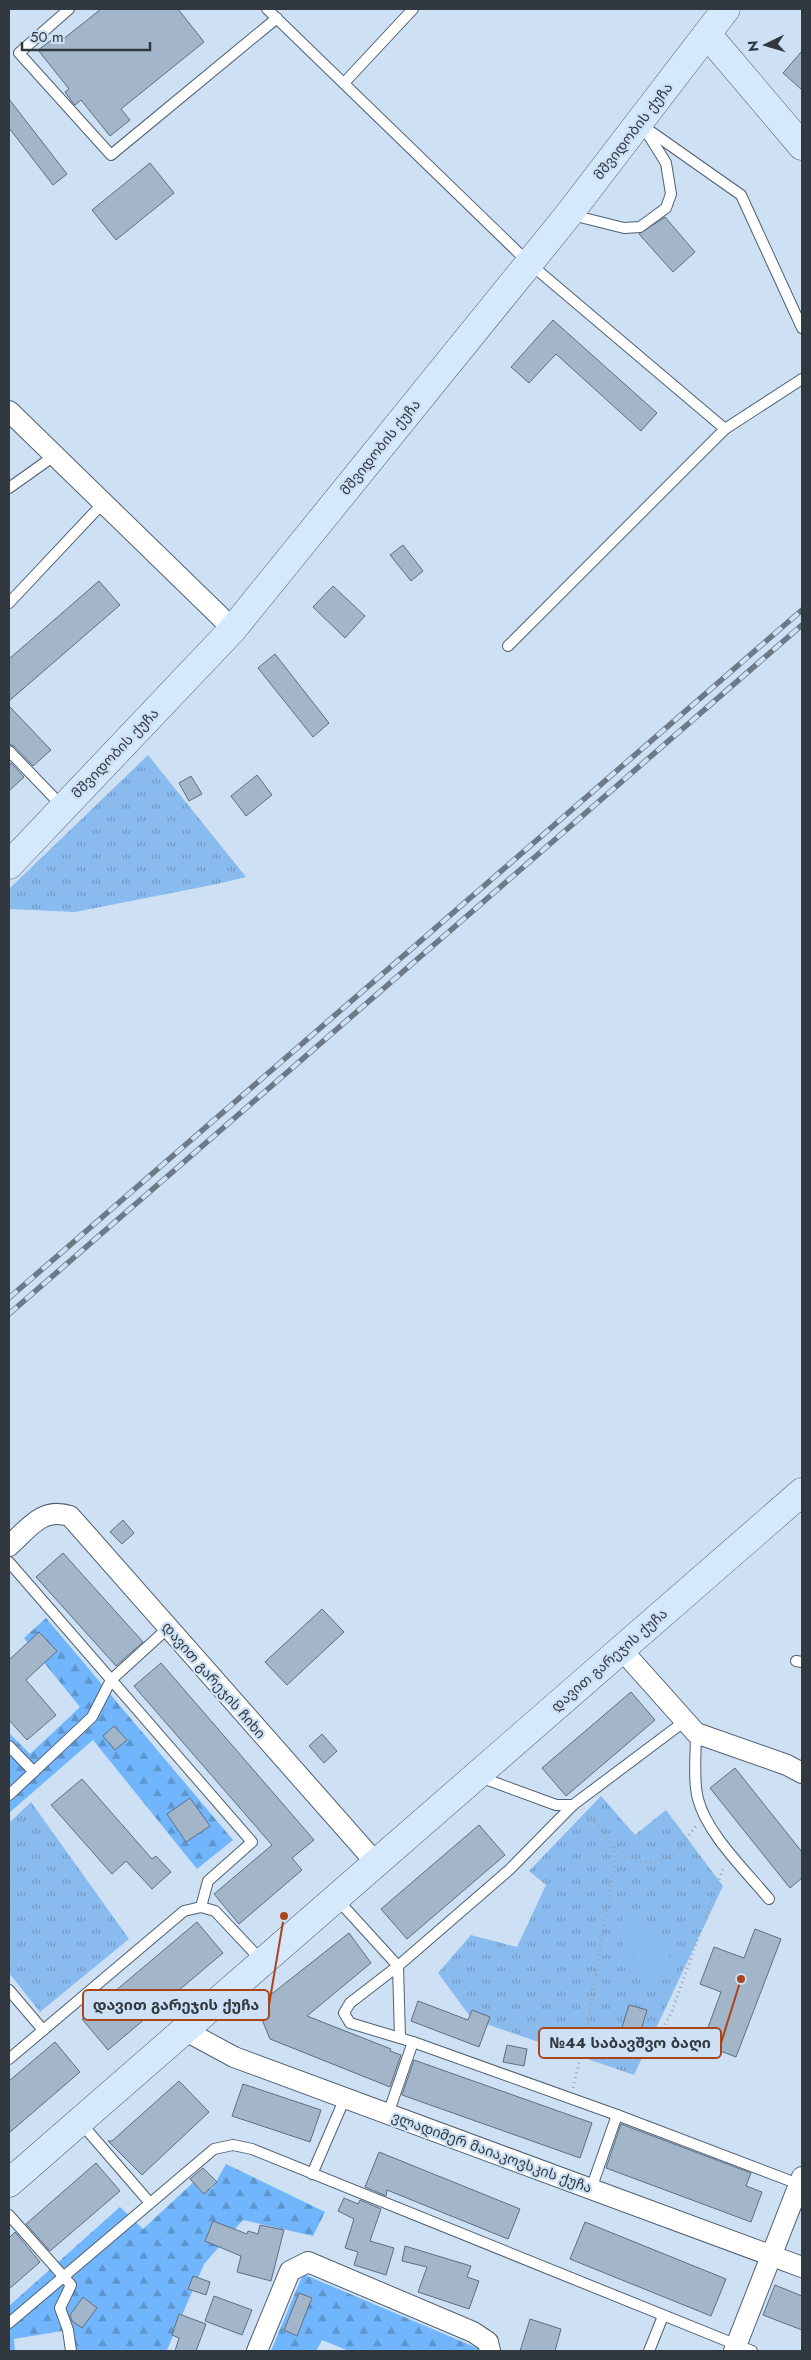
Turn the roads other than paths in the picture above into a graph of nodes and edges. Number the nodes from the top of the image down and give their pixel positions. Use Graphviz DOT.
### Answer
graph roads {
  1 [pos="69,9"];
  2 [pos="267,9"];
  3 [pos="413,9"];
  4 [pos="726,9"];
  5 [pos="277,18"];
  6 [pos="707,34"];
  7 [pos="344,83"];
  8 [pos="640,124"];
  9 [pos="802,146"];
  10 [pos="569,214"];
  11 [pos="530,262"];
  12 [pos="802,328"];
  13 [pos="802,379"];
  14 [pos="9,411"];
  15 [pos="725,429"];
  16 [pos="54,456"];
  17 [pos="9,488"];
  18 [pos="103,503"];
  19 [pos="9,603"];
  20 [pos="233,629"];
  21 [pos="508,646"];
  22 [pos="9,751"];
  23 [pos="63,808"];
  24 [pos="9,865"];
  25 [pos="802,1492"];
  26 [pos="9,1546"];
  27 [pos="9,1562"];
  28 [pos="168,1628"];
  29 [pos="621,1649"];
  30 [pos="111,1680"];
  31 [pos="690,1727"];
  32 [pos="9,1746"];
  33 [pos="34,1772"];
  34 [pos="802,1773"];
  35 [pos="476,1776"];
  36 [pos="9,1795"];
  37 [pos="573,1805"];
  38 [pos="376,1863"];
  39 [pos="336,1898"];
  40 [pos="769,1899"];
  41 [pos="202,1907"];
  42 [pos="262,1962"];
  43 [pos="398,1966"];
  44 [pos="9,1990"];
  45 [pos="43,2030"];
  46 [pos="184,2030"];
  47 [pos="400,2038"];
  48 [pos="413,2042"];
  49 [pos="9,2059"];
  50 [pos="345,2098"];
  51 [pos="388,2114"];
  52 [pos="617,2115"];
  53 [pos="80,2121"];
  54 [pos="312,2174"];
  55 [pos="801,2182"];
  56 [pos="9,2183"];
  57 [pos="591,2189"];
  58 [pos="150,2203"];
  59 [pos="9,2216"];
  60 [pos="770,2255"];
  61 [pos="802,2267"];
  62 [pos="64,2277"];
  63 [pos="664,2316"];
  64 [pos="9,2323"];
  65 [pos="741,2349"];
  66 [pos="71,2351"];
  67 [pos="257,2351"];
  68 [pos="490,2351"];
  69 [pos="649,2351"];
  1 -- 5 [label="lane"];
  2 -- 5 [label="lane"];
  3 -- 7 [label="lane"];
  4 -- 6 [label="main road, მშვიდობის ქუჩა"];
  5 -- 7 [label="lane"];
  6 -- 8 [label="main road, მშვიდობის ქუჩა"];
  6 -- 9 [label="main road"];
  7 -- 11 [label="lane"];
  8 -- 10 [label="main road, მშვიდობის ქუჩა"];
  8 -- 10 [label="lane"];
  8 -- 12 [label="lane"];
  10 -- 11 [label="main road, მშვიდობის ქუჩა"];
  11 -- 15 [label="lane"];
  11 -- 20 [label="main road, მშვიდობის ქუჩა"];
  13 -- 15 [label="lane"];
  14 -- 16 [label="street"];
  15 -- 21 [label="lane"];
  16 -- 17 [label="lane"];
  16 -- 18 [label="street"];
  18 -- 19 [label="lane"];
  18 -- 20 [label="street"];
  20 -- 23 [label="main road, მშვიდობის ქუჩა"];
  22 -- 23 [label="lane"];
  23 -- 24 [label="main road, მშვიდობის ქუჩა"];
  25 -- 29 [label="main road, დავით გარეჯის ქუჩა"];
  26 -- 28 [label="street, დავით გარეჯის ჩიხი"];
  27 -- 30 [label="lane"];
  28 -- 30 [label="lane"];
  28 -- 38 [label="street, დავით გარეჯის ჩიხი"];
  29 -- 31 [label="street"];
  29 -- 35 [label="main road, დავით გარეჯის ქუჩა"];
  30 -- 33 [label="lane"];
  30 -- 41 [label="lane"];
  31 -- 34 [label="street"];
  31 -- 37 [label="lane"];
  31 -- 40 [label="lane"];
  32 -- 33 [label="lane"];
  33 -- 36 [label="lane"];
  35 -- 37 [label="lane"];
  35 -- 38 [label="main road, დავით გარეჯის ქუჩა"];
  37 -- 43 [label="lane"];
  38 -- 39 [label="main road, დავით გარეჯის ქუჩა"];
  39 -- 42 [label="main road, დავით გარეჯის ქუჩა"];
  39 -- 43 [label="lane"];
  41 -- 42 [label="lane"];
  41 -- 45 [label="lane"];
  42 -- 46 [label="main road, დავით გარეჯის ქუჩა"];
  43 -- 47 [label="lane"];
  43 -- 47 [label="lane"];
  44 -- 45 [label="lane"];
  45 -- 49 [label="lane"];
  46 -- 50 [label="street, ვლადიმერ მაიაკოვსკის ქუჩა"];
  46 -- 53 [label="main road, დავით გარეჯის ქუჩა"];
  47 -- 48 [label="lane"];
  48 -- 51 [label="lane"];
  48 -- 52 [label="lane"];
  50 -- 51 [label="street, ვლადიმერ მაიაკოვსკის ქუჩა"];
  50 -- 54 [label="lane"];
  51 -- 57 [label="street, ვლადიმერ მაიაკოვსკის ქუჩა"];
  52 -- 55 [label="lane"];
  52 -- 57 [label="lane"];
  53 -- 56 [label="main road, დავით გარეჯის ქუჩა"];
  53 -- 58 [label="lane"];
  54 -- 58 [label="lane"];
  54 -- 63 [label="lane"];
  55 -- 60 [label="street"];
  57 -- 60 [label="street, ვლადიმერ მაიაკოვსკის ქუჩა"];
  58 -- 62 [label="lane"];
  59 -- 62 [label="lane"];
  60 -- 61 [label="street, ვლადიმერ მაიაკოვსკის ქუჩა"];
  60 -- 65 [label="street"];
  62 -- 64 [label="lane"];
  62 -- 66 [label="lane"];
  63 -- 65 [label="lane"];
  63 -- 69 [label="lane"];
  67 -- 68 [label="street"];
}
